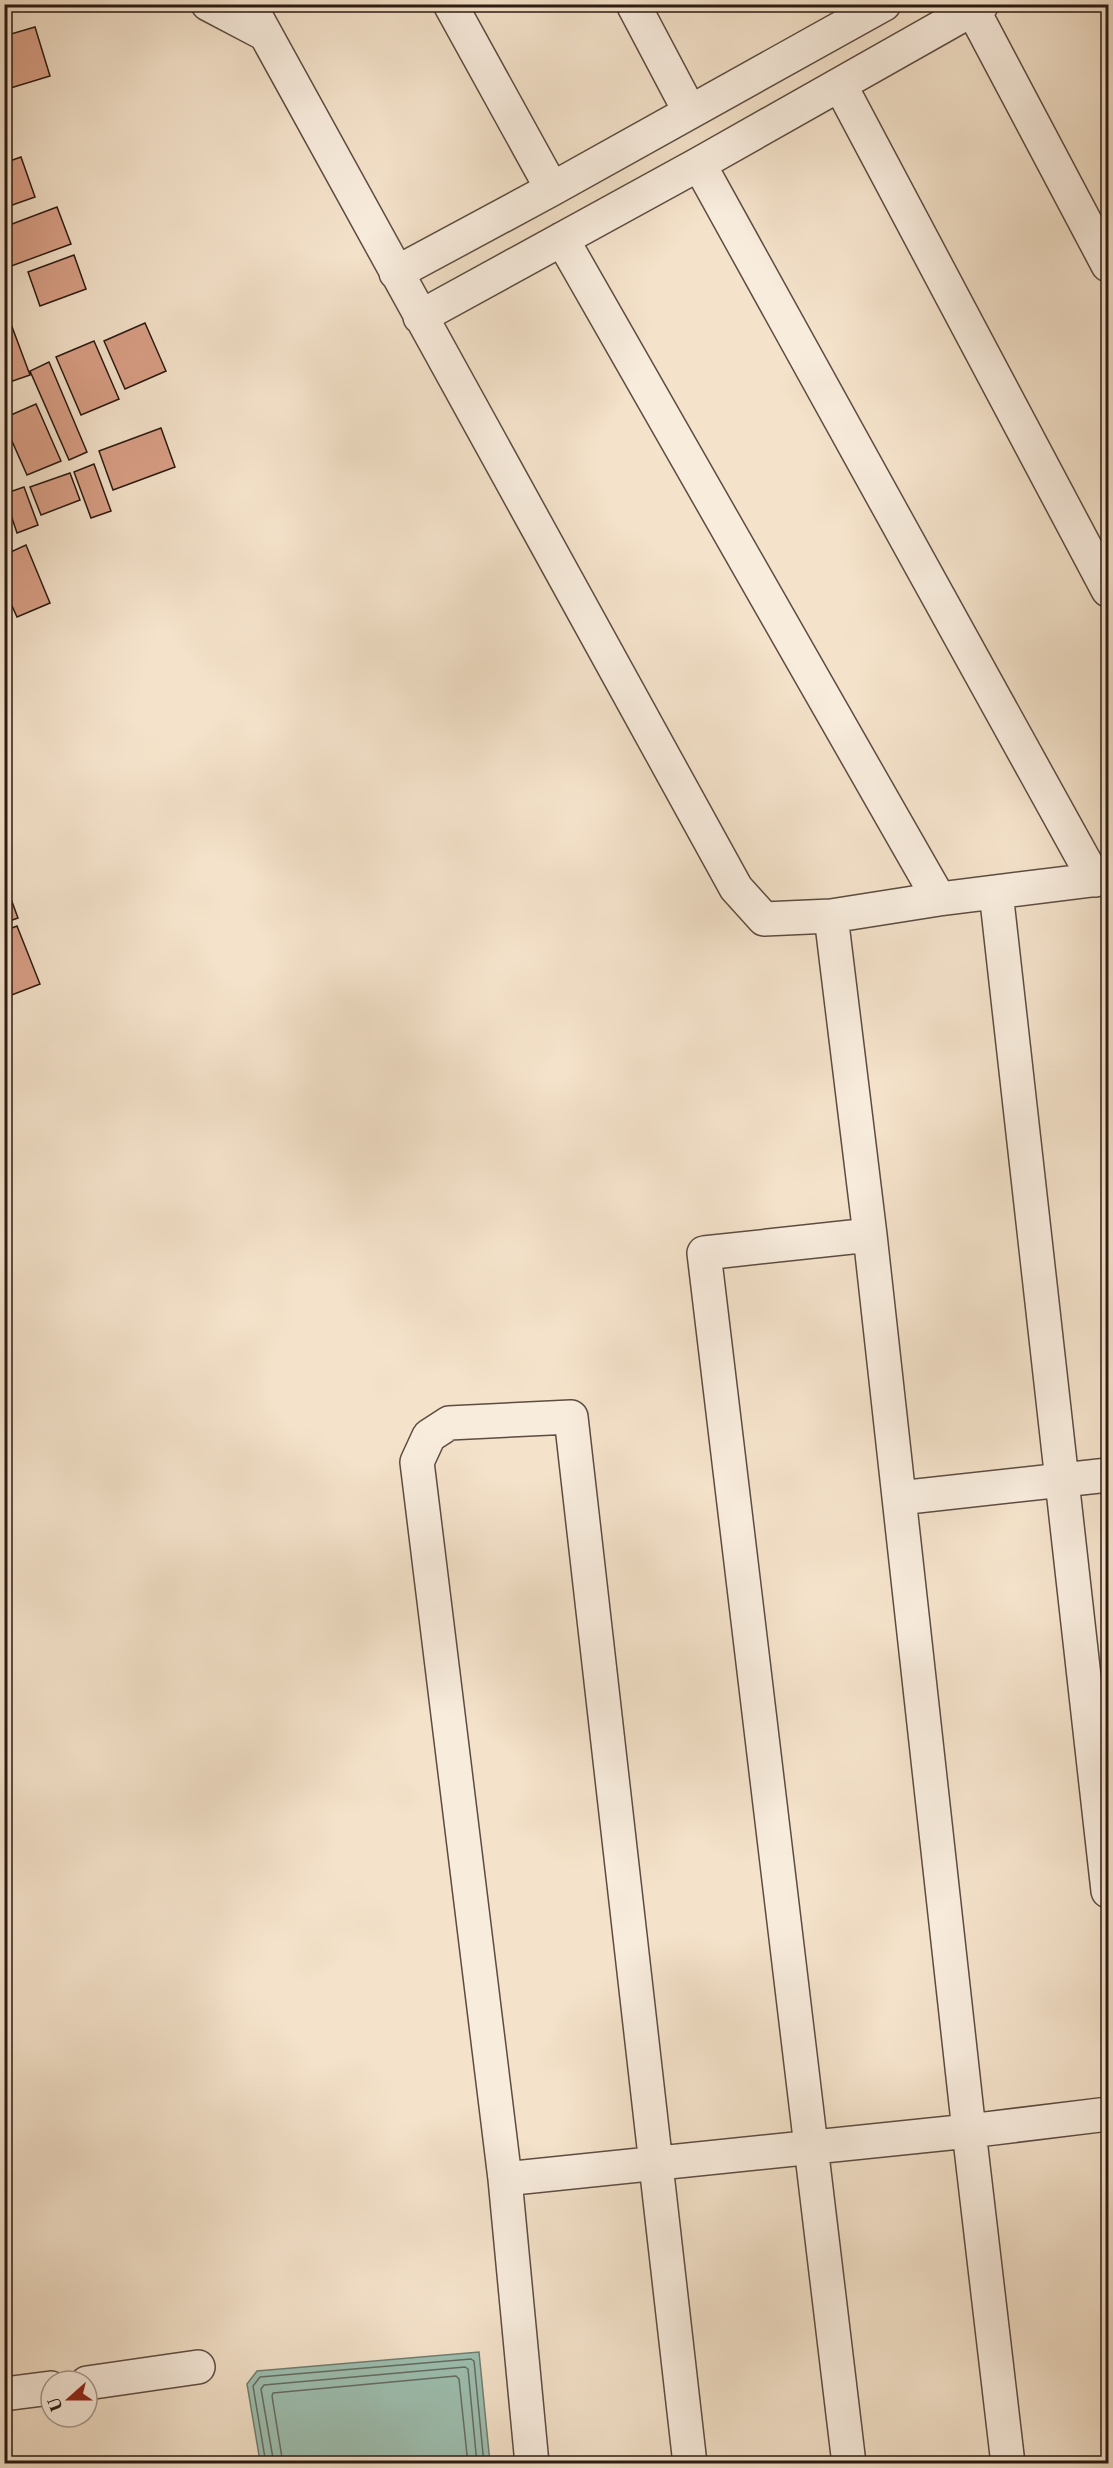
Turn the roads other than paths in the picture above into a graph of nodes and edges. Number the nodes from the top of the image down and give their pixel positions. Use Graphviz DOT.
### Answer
graph roads {
  1 [pos="208,4"];
  2 [pos="249,4"];
  3 [pos="450,4"];
  4 [pos="633,4"];
  5 [pos="884,4"];
  6 [pos="977,7"];
  7 [pos="265,33"];
  8 [pos="840,85"];
  9 [pos="699,107"];
  10 [pos="731,146"];
  11 [pos="699,164"];
  12 [pos="552,189"];
  13 [pos="562,239"];
  14 [pos="1108,265"];
  15 [pos="396,273"];
  16 [pos="420,317"];
  17 [pos="1108,591"];
  18 [pos="1102,879"];
  19 [pos="996,892"];
  20 [pos="939,899"];
  21 [pos="831,916"];
  22 [pos="870,1235"];
  23 [pos="1108,1475"];
  24 [pos="1062,1480"];
  25 [pos="899,1498"];
  26 [pos="1108,1891"];
  27 [pos="1108,2114"];
  28 [pos="969,2131"];
  29 [pos="810,2147"];
  30 [pos="656,2163"];
  31 [pos="505,2179"];
  32 [pos="198,2367"];
  33 [pos="99,2381"];
  34 [pos="39,2390"];
  35 [pos="4,2394"];
  36 [pos="532,2463"];
  37 [pos="690,2463"];
  38 [pos="849,2463"];
  39 [pos="1008,2463"];
  1 -- 7 [label="street"];
  2 -- 7 [label="street"];
  3 -- 12 [label="street"];
  4 -- 9 [label="street"];
  5 -- 9 [label="street"];
  6 -- 8 [label="street"];
  6 -- 14 [label="street"];
  7 -- 15 [label="street"];
  8 -- 10 [label="street"];
  8 -- 17 [label="street"];
  9 -- 10 [label="street"];
  9 -- 12 [label="street"];
  10 -- 11 [label="street"];
  11 -- 13 [label="street"];
  11 -- 18 [label="street"];
  12 -- 15 [label="street"];
  13 -- 16 [label="street"];
  13 -- 20 [label="street"];
  15 -- 16 [label="street"];
  16 -- 21 [label="street"];
  18 -- 19 [label="street"];
  19 -- 20 [label="street"];
  19 -- 24 [label="street"];
  20 -- 21 [label="street"];
  21 -- 22 [label="street"];
  22 -- 25 [label="street"];
  22 -- 29 [label="street"];
  23 -- 24 [label="street"];
  24 -- 25 [label="street"];
  24 -- 26 [label="street"];
  25 -- 28 [label="street"];
  27 -- 28 [label="street"];
  28 -- 29 [label="street"];
  28 -- 39 [label="street"];
  29 -- 30 [label="street"];
  29 -- 38 [label="street"];
  30 -- 31 [label="street"];
  30 -- 31 [label="street"];
  30 -- 37 [label="street"];
  31 -- 36 [label="street"];
  32 -- 33 [label="street"];
  34 -- 35 [label="street"];
}
